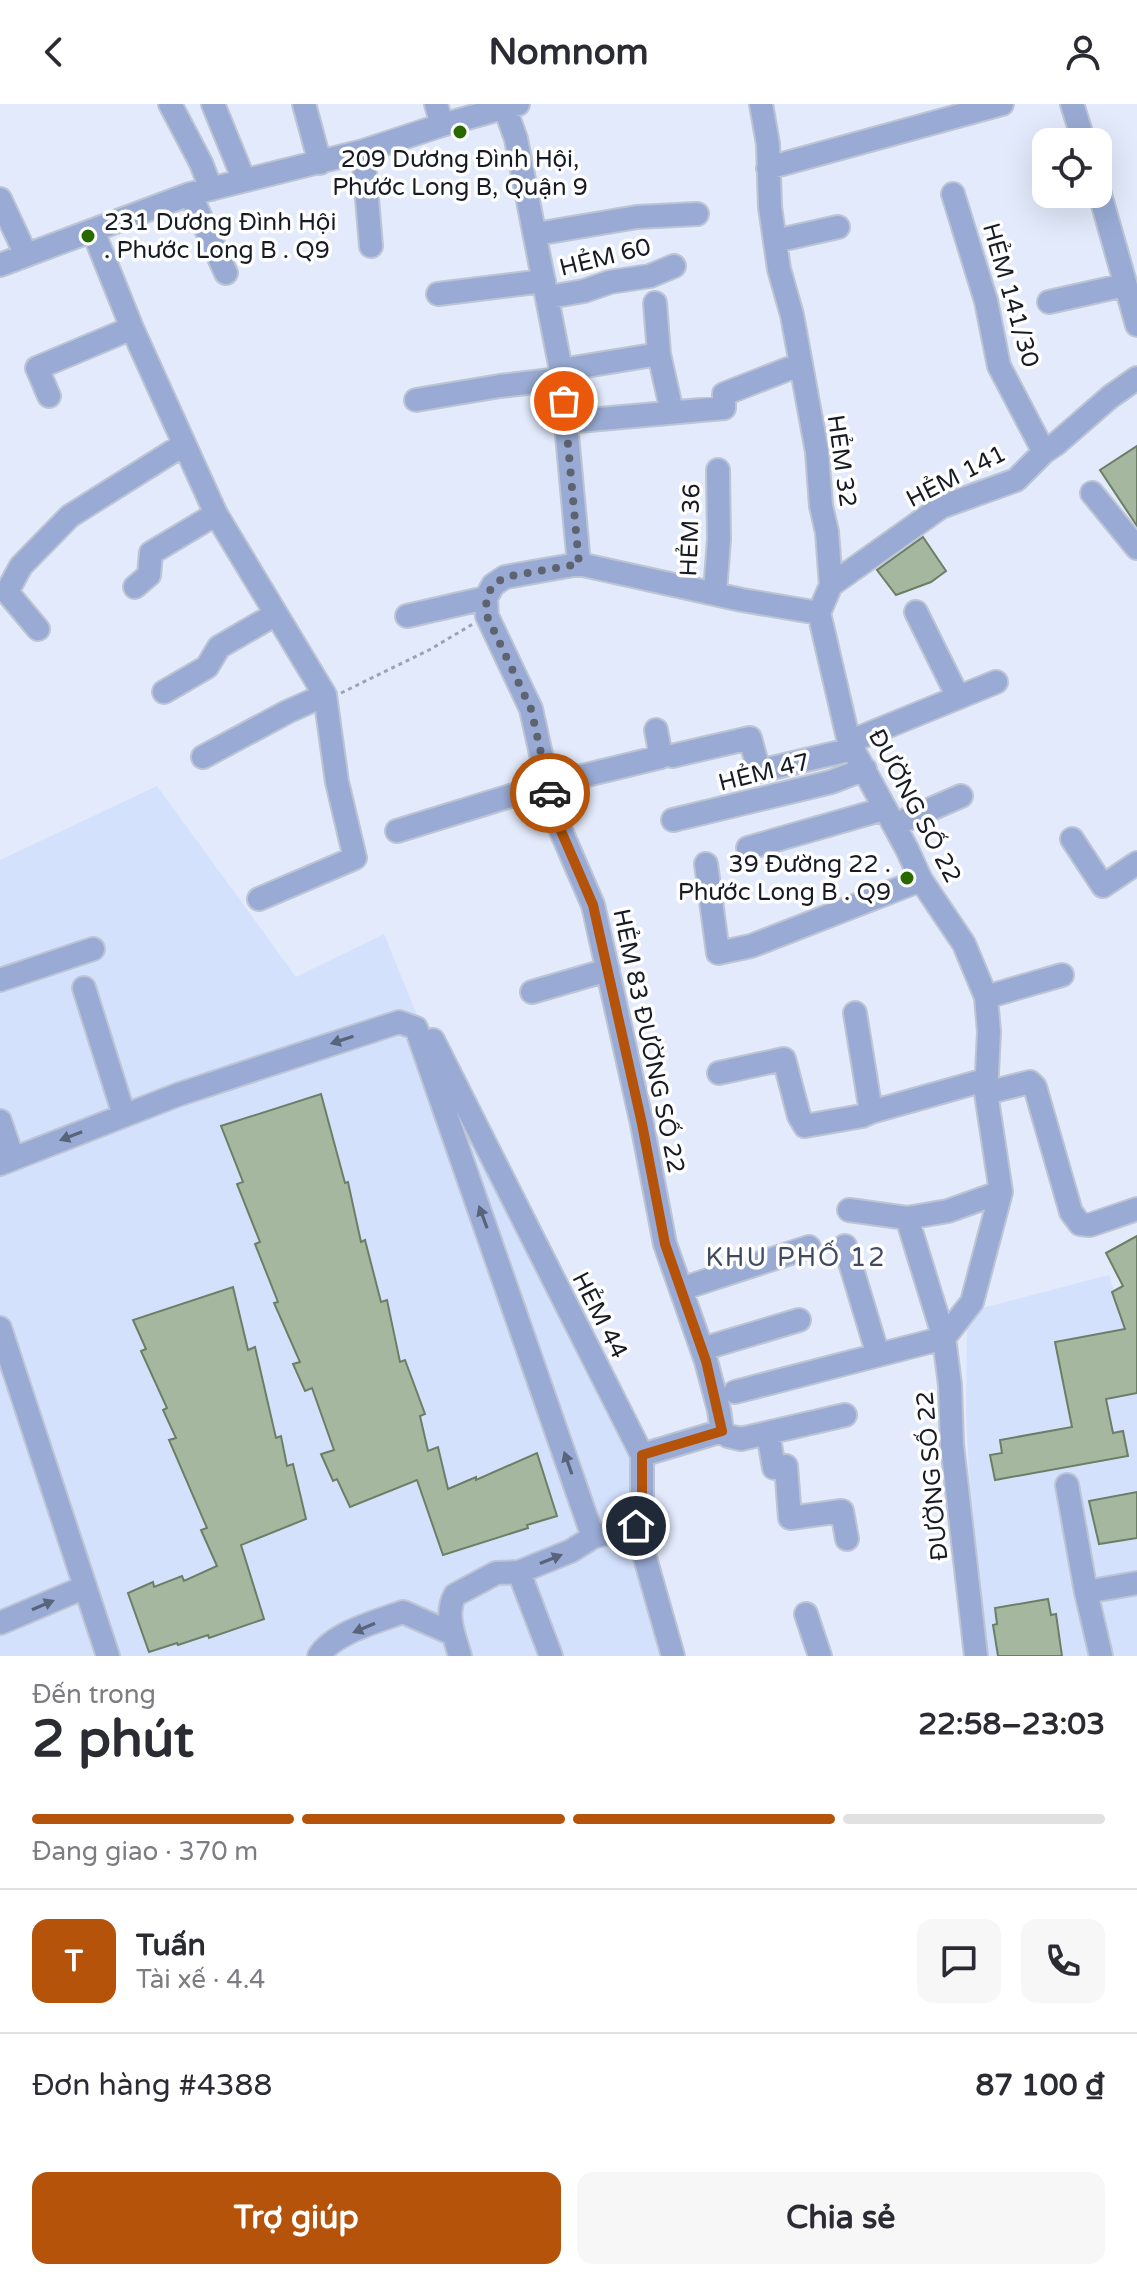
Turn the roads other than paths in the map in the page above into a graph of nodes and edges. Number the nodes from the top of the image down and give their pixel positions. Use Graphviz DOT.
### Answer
graph roads {
  1 [pos="170,104"];
  2 [pos="213,104"];
  3 [pos="304,104"];
  4 [pos="761,104"];
  5 [pos="1002,104"];
  6 [pos="1072,104"];
  7 [pos="512,106"];
  8 [pos="439,114"];
  9 [pos="1080,128"];
  10 [pos="363,151"];
  11 [pos="320,163"];
  12 [pos="768,168"];
  13 [pos="244,180"];
  14 [pos="201,192"];
  15 [pos="953,194"];
  16 [pos="0,199"];
  17 [pos="1104,208"];
  18 [pos="697,214"];
  19 [pos="838,227"];
  20 [pos="93,231"];
  21 [pos="536,234"];
  22 [pos="775,241"];
  23 [pos="371,246"];
  24 [pos="26,255"];
  25 [pos="0,265"];
  26 [pos="674,266"];
  27 [pos="226,273"];
  28 [pos="1125,285"];
  29 [pos="546,289"];
  30 [pos="438,294"];
  31 [pos="1049,302"];
  32 [pos="655,303"];
  33 [pos="1137,325"];
  34 [pos="132,328"];
  35 [pos="659,354"];
  36 [pos="801,364"];
  37 [pos="561,375"];
  38 [pos="1137,378"];
  39 [pos="49,396"];
  40 [pos="416,400"];
  41 [pos="672,412"];
  42 [pos="566,422"];
  43 [pos="183,445"];
  44 [pos="1044,452"];
  45 [pos="718,470"];
  46 [pos="1092,493"];
  47 [pos="216,514"];
  48 [pos="1137,548"];
  49 [pos="579,564"];
  50 [pos="831,585"];
  51 [pos="135,587"];
  52 [pos="715,592"];
  53 [pos="486,607"];
  54 [pos="916,612"];
  55 [pos="819,613"];
  56 [pos="276,614"];
  57 [pos="407,616"];
  58 [pos="38,629"];
  59 [pos="996,682"];
  60 [pos="164,692"];
  61 [pos="958,697"];
  62 [pos="326,698"];
  63 [pos="656,730"];
  64 [pos="851,746"];
  65 [pos="672,756"];
  66 [pos="203,757"];
  67 [pos="865,769"];
  68 [pos="549,784"];
  69 [pos="961,796"];
  70 [pos="889,817"];
  71 [pos="673,820"];
  72 [pos="397,831"];
  73 [pos="1072,839"];
  74 [pos="748,848"];
  75 [pos="1137,863"];
  76 [pos="706,864"];
  77 [pos="921,880"];
  78 [pos="259,899"];
  79 [pos="93,949"];
  80 [pos="608,970"];
  81 [pos="1062,975"];
  82 [pos="0,980"];
  83 [pos="84,988"];
  84 [pos="532,992"];
  85 [pos="986,997"];
  86 [pos="855,1013"];
  87 [pos="420,1014"];
  88 [pos="719,1073"];
  89 [pos="986,1086"];
  90 [pos="871,1112"];
  91 [pos="124,1115"];
  92 [pos="0,1121"];
  93 [pos="6,1161"];
  94 [pos="1001,1192"];
  95 [pos="1137,1209"];
  96 [pos="849,1210"];
  97 [pos="907,1218"];
  98 [pos="845,1246"];
  99 [pos="809,1247"];
  100 [pos="681,1289"];
  101 [pos="799,1320"];
  102 [pos="0,1328"];
  103 [pos="944,1338"];
  104 [pos="702,1349"];
  105 [pos="878,1355"];
  106 [pos="735,1392"];
  107 [pos="845,1415"];
  108 [pos="722,1431"];
  109 [pos="768,1433"];
  110 [pos="642,1455"];
  111 [pos="1067,1485"];
  112 [pos="636,1526"];
  113 [pos="593,1537"];
  114 [pos="847,1539"];
  115 [pos="519,1572"];
  116 [pos="1137,1583"];
  117 [pos="85,1587"];
  118 [pos="1086,1592"];
  119 [pos="806,1614"];
  120 [pos="0,1623"];
  121 [pos="451,1633"];
  122 [pos="108,1656"];
  123 [pos="319,1656"];
  124 [pos="460,1656"];
  125 [pos="551,1656"];
  126 [pos="673,1656"];
  127 [pos="820,1656"];
  128 [pos="976,1656"];
  129 [pos="1101,1656"];
  1 -- 14 [label="street"];
  2 -- 13 [label="street"];
  3 -- 11 [label="street"];
  4 -- 12 [label="street, HẺM 32"];
  5 -- 12 [label="street"];
  6 -- 9 [label="street"];
  7 -- 8 [label="street"];
  7 -- 21 [label="street"];
  8 -- 10 [label="street"];
  10 -- 11 [label="street"];
  10 -- 23 [label="street"];
  11 -- 13 [label="street"];
  12 -- 22 [label="street, HẺM 32"];
  13 -- 14 [label="street"];
  14 -- 20 [label="street"];
  14 -- 27 [label="street"];
  15 -- 44 [label="street, HẺM 141/30"];
  16 -- 24 [label="street"];
  17 -- 28 [label="street"];
  18 -- 21 [label="street"];
  19 -- 22 [label="street"];
  20 -- 24 [label="street"];
  20 -- 34 [label="street"];
  21 -- 29 [label="street"];
  22 -- 36 [label="street, HẺM 32"];
  24 -- 25 [label="street"];
  26 -- 29 [label="street, HẺM 60"];
  28 -- 31 [label="street"];
  28 -- 33 [label="street"];
  29 -- 30 [label="street, HẺM 60"];
  29 -- 37 [label="street"];
  32 -- 35 [label="street"];
  34 -- 39 [label="street"];
  34 -- 43 [label="street"];
  35 -- 37 [label="street"];
  35 -- 41 [label="street"];
  36 -- 41 [label="street"];
  36 -- 50 [label="street, HẺM 32"];
  37 -- 40 [label="street"];
  37 -- 42 [label="street"];
  38 -- 44 [label="street, HẺM 141"];
  41 -- 42 [label="street"];
  42 -- 49 [label="street"];
  43 -- 47 [label="street"];
  43 -- 58 [label="street"];
  44 -- 50 [label="street, HẺM 141"];
  45 -- 52 [label="street, HẺM 36"];
  46 -- 48 [label="street"];
  47 -- 51 [label="street"];
  47 -- 56 [label="street"];
  49 -- 52 [label="street"];
  49 -- 53 [label="street"];
  50 -- 55 [label="street, HẺM 32"];
  52 -- 55 [label="street"];
  53 -- 57 [label="street"];
  53 -- 68 [label="street, HẺM 83 ĐƯỜNG SỐ 22"];
  54 -- 61 [label="street"];
  55 -- 64 [label="street, ĐƯỜNG SỐ 22"];
  56 -- 60 [label="street"];
  56 -- 62 [label="street"];
  59 -- 61 [label="street"];
  61 -- 64 [label="street"];
  62 -- 66 [label="street"];
  62 -- 78 [label="street"];
  63 -- 68 [label="street"];
  64 -- 65 [label="street"];
  64 -- 67 [label="street, ĐƯỜNG SỐ 22"];
  67 -- 70 [label="street, ĐƯỜNG SỐ 22"];
  67 -- 71 [label="street, HẺM 47"];
  68 -- 72 [label="street"];
  68 -- 80 [label="street, HẺM 83 ĐƯỜNG SỐ 22"];
  69 -- 70 [label="street"];
  70 -- 74 [label="street"];
  70 -- 77 [label="street, ĐƯỜNG SỐ 22"];
  73 -- 75 [label="street"];
  76 -- 77 [label="street"];
  77 -- 85 [label="street, ĐƯỜNG SỐ 22"];
  79 -- 82 [label="street"];
  80 -- 84 [label="street"];
  80 -- 100 [label="street, HẺM 83 ĐƯỜNG SỐ 22"];
  81 -- 85 [label="street"];
  83 -- 91 [label="street"];
  85 -- 89 [label="street, ĐƯỜNG SỐ 22"];
  86 -- 90 [label="street"];
  87 -- 110 [label="street, HẺM 44"];
  88 -- 90 [label="street"];
  89 -- 90 [label="street"];
  89 -- 94 [label="street, ĐƯỜNG SỐ 22"];
  89 -- 95 [label="street"];
  91 -- 93 [label="street, one-way"];
  113 -- 91 [label="street, one-way"];
  92 -- 93 [label="street"];
  94 -- 97 [label="street"];
  94 -- 103 [label="street, ĐƯỜNG SỐ 22"];
  96 -- 97 [label="street"];
  97 -- 103 [label="street"];
  98 -- 105 [label="street"];
  99 -- 100 [label="street"];
  100 -- 104 [label="street, HẺM 83 ĐƯỜNG SỐ 22"];
  101 -- 104 [label="street"];
  102 -- 117 [label="street"];
  103 -- 105 [label="street"];
  103 -- 128 [label="street, ĐƯỜNG SỐ 22"];
  104 -- 108 [label="street, HẺM 83 ĐƯỜNG SỐ 22"];
  105 -- 106 [label="street"];
  107 -- 109 [label="street"];
  108 -- 109 [label="street"];
  108 -- 110 [label="street"];
  109 -- 114 [label="street"];
  110 -- 112 [label="street, HẺM 44"];
  111 -- 118 [label="street"];
  112 -- 113 [label="street"];
  112 -- 126 [label="street, HẺM 44"];
  115 -- 113 [label="street, one-way"];
  115 -- 121 [label="street"];
  115 -- 125 [label="street"];
  116 -- 118 [label="street"];
  120 -- 117 [label="street, one-way"];
  117 -- 122 [label="street"];
  118 -- 129 [label="street"];
  119 -- 127 [label="street"];
  121 -- 123 [label="street, one-way"];
  121 -- 124 [label="street"];
}
